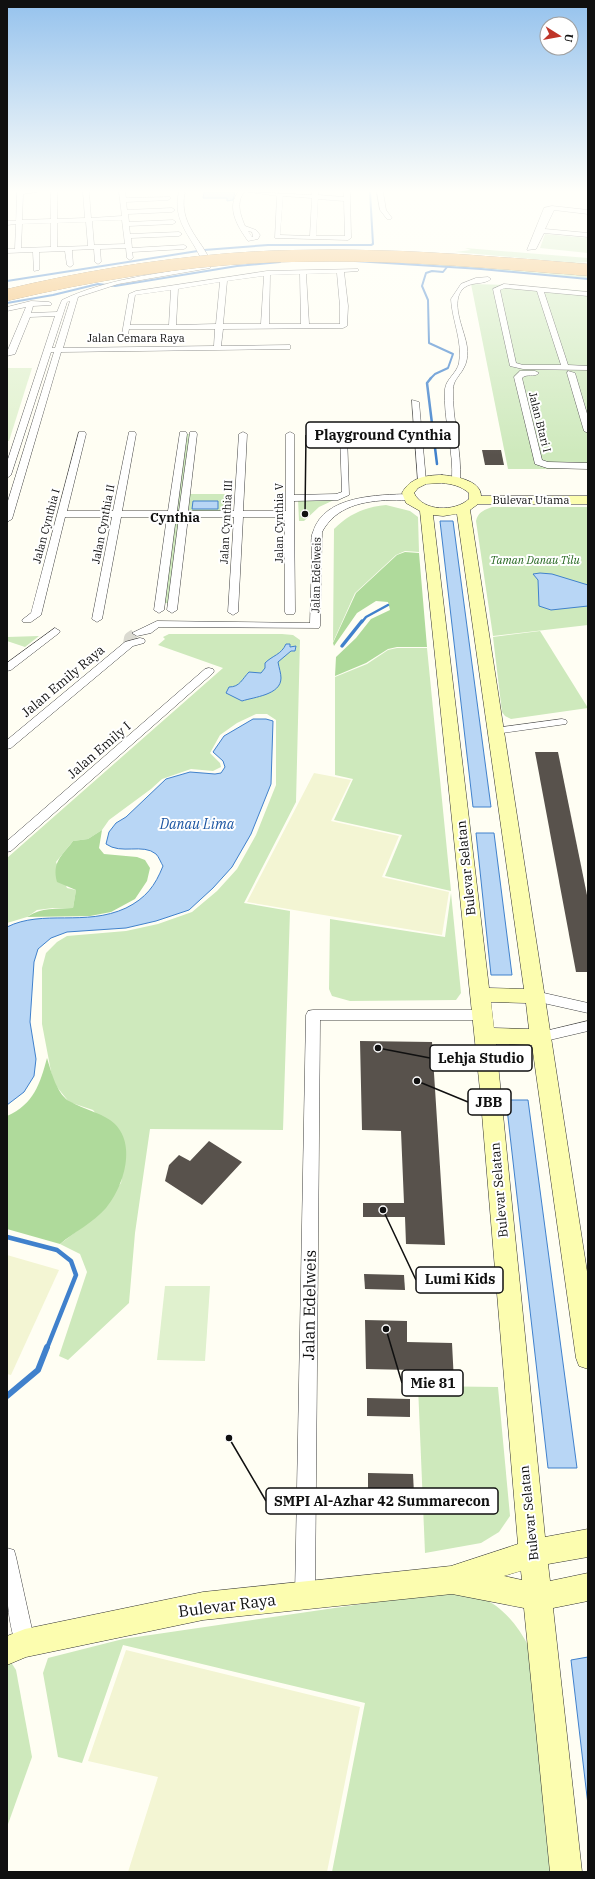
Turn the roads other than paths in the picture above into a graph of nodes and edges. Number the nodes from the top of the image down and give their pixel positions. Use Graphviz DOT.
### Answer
graph roads {
  1 [pos="59,280"];
  2 [pos="78,280"];
  3 [pos="137,280"];
  4 [pos="224,280"];
  5 [pos="267,280"];
  6 [pos="303,280"];
  7 [pos="341,280"];
  8 [pos="481,280"];
  9 [pos="175,287"];
  10 [pos="7,290"];
  11 [pos="540,290"];
  12 [pos="7,295"];
  13 [pos="75,295"];
  14 [pos="588,295"];
  15 [pos="31,303"];
  16 [pos="49,304"];
  17 [pos="7,309"];
  18 [pos="27,314"];
  19 [pos="60,314"];
  20 [pos="172,326"];
  21 [pos="219,326"];
  22 [pos="265,326"];
  23 [pos="305,326"];
  24 [pos="220,346"];
  25 [pos="288,347"];
  26 [pos="49,348"];
  27 [pos="60,348"];
  28 [pos="7,354"];
  29 [pos="588,368"];
  30 [pos="568,370"];
  31 [pos="588,373"];
  32 [pos="415,402"];
  33 [pos="588,431"];
  34 [pos="82,434"];
  35 [pos="132,434"];
  36 [pos="183,434"];
  37 [pos="193,434"];
  38 [pos="243,434"];
  39 [pos="290,434"];
  40 [pos="344,436"];
  41 [pos="11,445"];
  42 [pos="29,445"];
  43 [pos="588,466"];
  44 [pos="7,475"];
  45 [pos="422,481"];
  46 [pos="456,481"];
  47 [pos="588,493"];
  48 [pos="409,497"];
  49 [pos="291,498"];
  50 [pos="471,500"];
  51 [pos="588,500"];
  52 [pos="426,509"];
  53 [pos="62,514"];
  54 [pos="117,514"];
  55 [pos="172,514"];
  56 [pos="184,514"];
  57 [pos="238,514"];
  58 [pos="291,514"];
  59 [pos="7,518"];
  60 [pos="233,612"];
  61 [pos="290,612"];
  62 [pos="158,613"];
  63 [pos="172,613"];
  64 [pos="97,619"];
  65 [pos="27,620"];
  66 [pos="55,631"];
  67 [pos="7,668"];
  68 [pos="209,671"];
  69 [pos="562,722"];
  70 [pos="495,731"];
  71 [pos="7,746"];
  72 [pos="7,848"];
  73 [pos="480,995"];
  74 [pos="535,996"];
  75 [pos="588,1008"];
  76 [pos="482,1015"];
  77 [pos="588,1026"];
  78 [pos="485,1036"];
  79 [pos="542,1037"];
  80 [pos="588,1358"];
  81 [pos="588,1543"];
  82 [pos="533,1553"];
  83 [pos="7,1557"];
  84 [pos="451,1580"];
  85 [pos="588,1587"];
  86 [pos="305,1596"];
  87 [pos="537,1598"];
  88 [pos="16,1647"];
  89 [pos="566,1872"];
  1 -- 10 [label="highway"];
  2 -- 12 [label="highway, bridge"];
  3 -- 13 [label="street"];
  4 -- 9 [label="street"];
  4 -- 21 [label="street"];
  5 -- 22 [label="street"];
  6 -- 23 [label="street"];
  7 -- 23 [label="street"];
  8 -- 46 [label="street"];
  9 -- 20 [label="street"];
  9 -- 20 [label="street"];
  11 -- 14 [label="street"];
  11 -- 30 [label="street"];
  11 -- 30 [label="street"];
  13 -- 19 [label="street"];
  13 -- 27 [label="street"];
  15 -- 16 [label="street"];
  15 -- 17 [label="street"];
  15 -- 18 [label="street"];
  18 -- 19 [label="street"];
  18 -- 28 [label="street"];
  19 -- 26 [label="street"];
  20 -- 21 [label="street"];
  21 -- 22 [label="street"];
  21 -- 24 [label="street"];
  22 -- 23 [label="street"];
  24 -- 25 [label="street, Jalan Cemara Raya"];
  24 -- 27 [label="street, Jalan Cemara Raya"];
  26 -- 27 [label="street, Jalan Cemara Raya"];
  26 -- 41 [label="street"];
  27 -- 42 [label="street"];
  29 -- 30 [label="street"];
  30 -- 31 [label="street"];
  30 -- 33 [label="street"];
  30 -- 43 [label="street, Jalan Btari I"];
  32 -- 45 [label="street"];
  34 -- 53 [label="street, Jalan Cynthia I"];
  35 -- 54 [label="street, Jalan Cynthia II"];
  36 -- 55 [label="street"];
  37 -- 56 [label="street"];
  38 -- 57 [label="street, Jalan Cynthia III"];
  39 -- 49 [label="street, Jalan Cynthia V"];
  40 -- 49 [label="street"];
  41 -- 42 [label="street"];
  41 -- 44 [label="street"];
  42 -- 59 [label="street"];
  45 -- 46 [label="main road"];
  45 -- 48 [label="main road"];
  46 -- 50 [label="main road"];
  47 -- 50 [label="main road, Bulevar Utama"];
  48 -- 52 [label="main road"];
  48 -- 63 [label="street, Jalan Edelweis"];
  49 -- 58 [label="street, Jalan Cynthia V"];
  50 -- 51 [label="main road, Bulevar Utama"];
  50 -- 52 [label="main road"];
  50 -- 70 [label="main road"];
  52 -- 73 [label="main road, Bulevar Selatan"];
  53 -- 54 [label="street"];
  53 -- 65 [label="street, Jalan Cynthia I"];
  54 -- 55 [label="street"];
  54 -- 64 [label="street, Jalan Cynthia II"];
  55 -- 56 [label="street"];
  55 -- 62 [label="street"];
  56 -- 57 [label="street"];
  56 -- 63 [label="street"];
  57 -- 58 [label="street"];
  57 -- 60 [label="street, Jalan Cynthia III"];
  58 -- 61 [label="street, Jalan Cynthia V"];
  62 -- 63 [label="street"];
  62 -- 71 [label="street, Jalan Emily Raya"];
  66 -- 67 [label="street"];
  68 -- 72 [label="street, Jalan Emily I"];
  69 -- 70 [label="street"];
  70 -- 74 [label="main road"];
  73 -- 74 [label="main road"];
  73 -- 76 [label="main road, Bulevar Selatan"];
  74 -- 75 [label="street"];
  74 -- 79 [label="main road"];
  76 -- 78 [label="main road, Bulevar Selatan"];
  76 -- 86 [label="street, Jalan Edelweis"];
  77 -- 79 [label="street"];
  78 -- 79 [label="main road"];
  78 -- 82 [label="main road, Bulevar Selatan"];
  79 -- 80 [label="main road"];
  81 -- 82 [label="main road, Bulevar Raya"];
  82 -- 84 [label="main road, Bulevar Raya"];
  82 -- 87 [label="main road, Bulevar Selatan"];
  83 -- 88 [label="street"];
  84 -- 86 [label="main road, Bulevar Raya"];
  84 -- 87 [label="main road, Bulevar Raya"];
  85 -- 87 [label="main road, Bulevar Raya"];
  86 -- 88 [label="main road, Bulevar Raya"];
  87 -- 89 [label="main road, Bulevar Selatan"];
}
